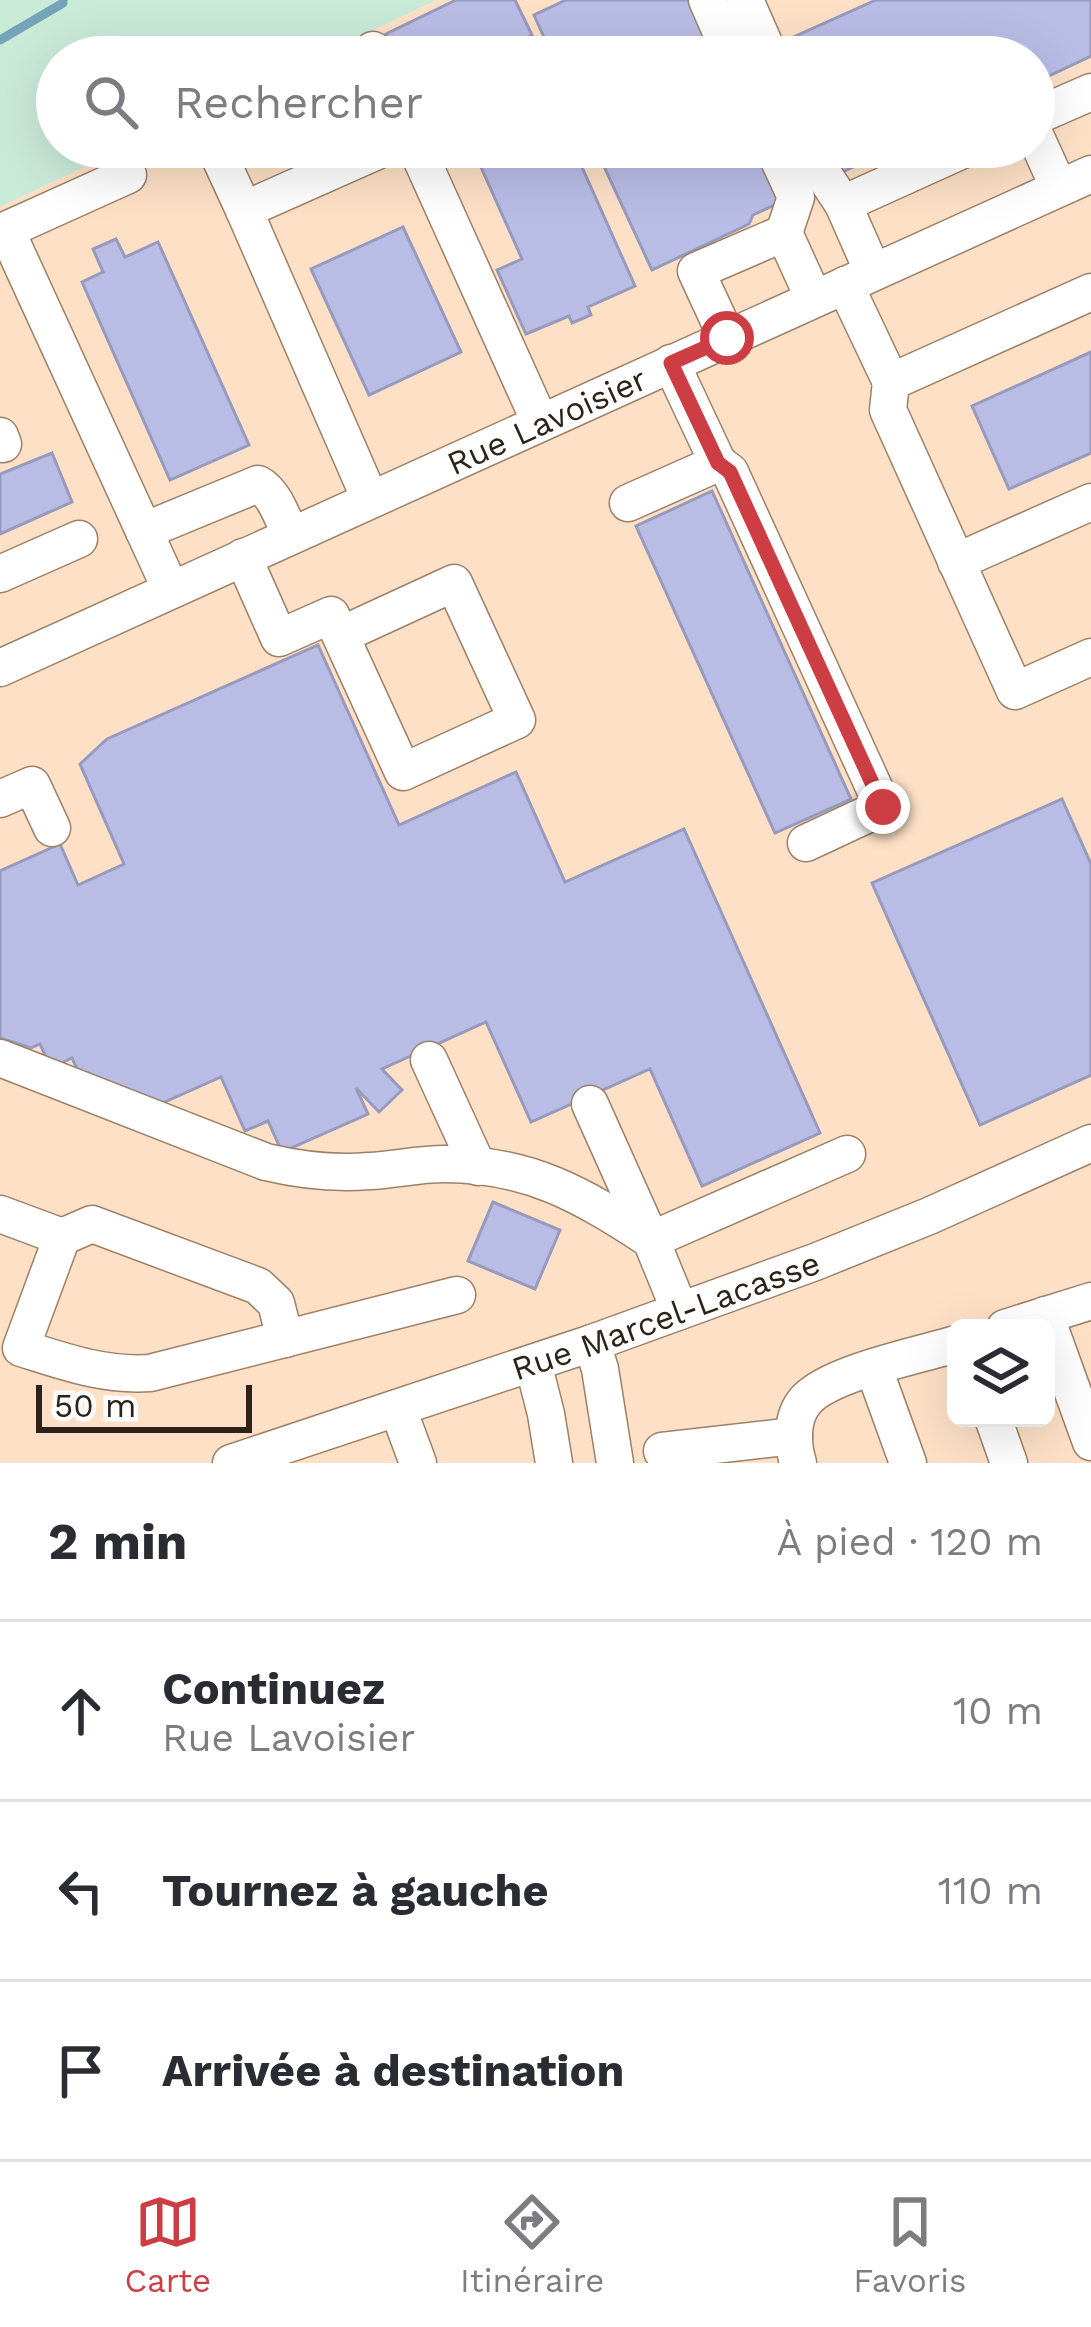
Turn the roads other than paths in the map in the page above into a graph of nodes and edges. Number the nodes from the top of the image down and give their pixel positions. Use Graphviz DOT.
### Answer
graph roads {
  1 [pos="706,0"];
  2 [pos="745,0"];
  3 [pos="722,36"];
  4 [pos="761,36"];
  5 [pos="1091,92"];
  6 [pos="1055,108"];
  7 [pos="1055,158"];
  8 [pos="225,168"];
  9 [pos="339,168"];
  10 [pos="425,168"];
  11 [pos="783,168"];
  12 [pos="819,168"];
  13 [pos="923,168"];
  14 [pos="128,175"];
  15 [pos="1075,181"];
  16 [pos="843,204"];
  17 [pos="244,210"];
  18 [pos="784,233"];
  19 [pos="844,285"];
  20 [pos="1091,292"];
  21 [pos="727,338"];
  22 [pos="671,363"];
  23 [pos="891,382"];
  24 [pos="540,422"];
  25 [pos="718,463"];
  26 [pos="370,499"];
  27 [pos="1091,502"];
  28 [pos="628,503"];
  29 [pos="144,531"];
  30 [pos="291,535"];
  31 [pos="79,539"];
  32 [pos="243,557"];
  33 [pos="956,562"];
  34 [pos="0,574"];
  35 [pos="171,590"];
  36 [pos="341,634"];
  37 [pos="1091,657"];
  38 [pos="0,668"];
  39 [pos="0,800"];
  40 [pos="52,828"];
  41 [pos="806,843"];
  42 [pos="0,1058"];
  43 [pos="429,1060"];
  44 [pos="590,1104"];
  45 [pos="1091,1143"];
  46 [pos="847,1154"];
  47 [pos="478,1167"];
  48 [pos="0,1214"];
  49 [pos="62,1237"];
  50 [pos="651,1240"];
  51 [pos="457,1295"];
  52 [pos="1091,1300"];
  53 [pos="680,1311"];
  54 [pos="1045,1315"];
  55 [pos="1033,1319"];
  56 [pos="285,1339"];
  57 [pos="592,1343"];
  58 [pos="947,1347"];
  59 [pos="533,1363"];
  60 [pos="874,1369"];
  61 [pos="398,1409"];
  62 [pos="996,1427"];
  63 [pos="1091,1442"];
  64 [pos="796,1450"];
  65 [pos="662,1451"];
  66 [pos="296,1454"];
  67 [pos="231,1463"];
  68 [pos="418,1463"];
  69 [pos="554,1463"];
  70 [pos="615,1463"];
  71 [pos="908,1463"];
  72 [pos="1009,1463"];
  1 -- 3 [label="street"];
  2 -- 4 [label="street"];
  5 -- 6 [label="street"];
  7 -- 15 [label="street"];
  8 -- 17 [label="street"];
  9 -- 17 [label="street"];
  10 -- 24 [label="street"];
  11 -- 18 [label="street"];
  12 -- 16 [label="street"];
  13 -- 16 [label="street"];
  14 -- 29 [label="street"];
  15 -- 19 [label="street, Rue Lavoisier"];
  16 -- 19 [label="street"];
  17 -- 26 [label="street"];
  18 -- 19 [label="street"];
  18 -- 21 [label="street"];
  19 -- 21 [label="street, Rue Lavoisier"];
  19 -- 23 [label="street"];
  20 -- 23 [label="street"];
  21 -- 22 [label="street, Rue Lavoisier"];
  22 -- 24 [label="street, Rue Lavoisier"];
  22 -- 25 [label="street"];
  23 -- 33 [label="street"];
  24 -- 26 [label="street, Rue Lavoisier"];
  25 -- 28 [label="street"];
  25 -- 41 [label="street"];
  26 -- 30 [label="street, Rue Lavoisier"];
  27 -- 33 [label="street"];
  29 -- 30 [label="street"];
  29 -- 35 [label="street"];
  30 -- 32 [label="street, Rue Lavoisier"];
  31 -- 34 [label="street"];
  32 -- 35 [label="street, Rue Lavoisier"];
  32 -- 36 [label="street"];
  33 -- 37 [label="street"];
  35 -- 38 [label="street, Rue Lavoisier"];
  36 -- 36 [label="street"];
  39 -- 40 [label="street"];
  42 -- 47 [label="street"];
  43 -- 47 [label="street"];
  44 -- 50 [label="street"];
  45 -- 53 [label="street, Rue Marcel-Lacasse"];
  46 -- 50 [label="street"];
  47 -- 50 [label="street"];
  48 -- 49 [label="street"];
  49 -- 56 [label="street"];
  49 -- 56 [label="street"];
  50 -- 53 [label="street"];
  51 -- 56 [label="street"];
  52 -- 54 [label="street"];
  53 -- 57 [label="street, Rue Marcel-Lacasse"];
  54 -- 55 [label="street"];
  54 -- 63 [label="street"];
  57 -- 59 [label="street, Rue Marcel-Lacasse"];
  57 -- 70 [label="street"];
  58 -- 60 [label="street"];
  59 -- 61 [label="street, Rue Marcel-Lacasse"];
  59 -- 69 [label="street"];
  60 -- 64 [label="street"];
  60 -- 71 [label="street"];
  61 -- 66 [label="street, Rue Marcel-Lacasse"];
  61 -- 68 [label="street"];
  62 -- 72 [label="street"];
  64 -- 65 [label="street"];
  66 -- 67 [label="street, Rue Marcel-Lacasse"];
}
